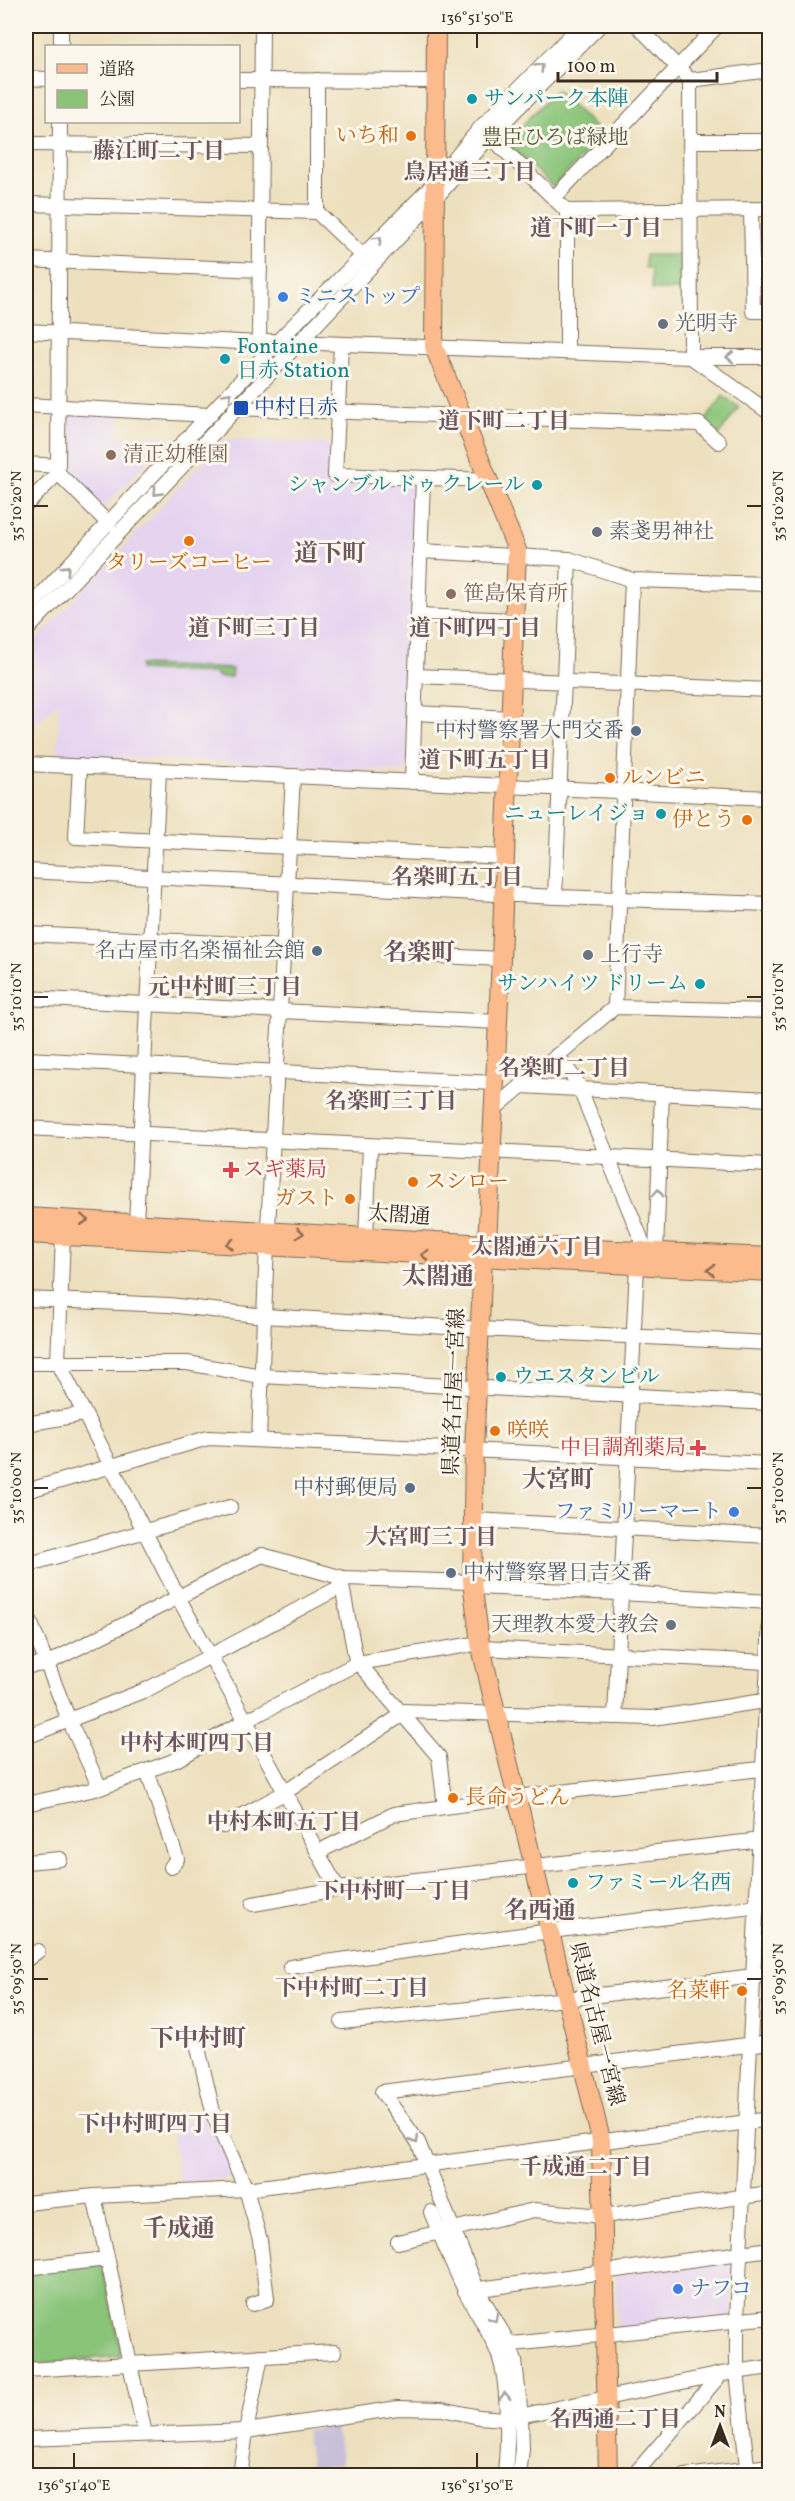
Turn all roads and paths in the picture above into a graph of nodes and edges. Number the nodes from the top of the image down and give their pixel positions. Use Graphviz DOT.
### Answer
graph roads {
  1 [pos="61,26"];
  2 [pos="262,26"];
  3 [pos="436,26"];
  4 [pos="580,26"];
  5 [pos="599,26"];
  6 [pos="638,26"];
  7 [pos="717,26"];
  8 [pos="61,45"];
  9 [pos="678,67"];
  10 [pos="770,70"];
  11 [pos="26,78"];
  12 [pos="45,78"];
  13 [pos="240,80"];
  14 [pos="261,80"];
  15 [pos="317,80"];
  16 [pos="690,80"];
  17 [pos="435,81"];
  18 [pos="60,123"];
  19 [pos="490,136"];
  20 [pos="691,141"];
  21 [pos="770,141"];
  22 [pos="26,144"];
  23 [pos="60,144"];
  24 [pos="261,146"];
  25 [pos="435,191"];
  26 [pos="554,198"];
  27 [pos="26,204"];
  28 [pos="60,205"];
  29 [pos="690,209"];
  30 [pos="751,209"];
  31 [pos="770,209"];
  32 [pos="261,211"];
  33 [pos="567,211"];
  34 [pos="317,212"];
  35 [pos="362,255"];
  36 [pos="26,260"];
  37 [pos="59,262"];
  38 [pos="260,270"];
  39 [pos="770,311"];
  40 [pos="26,331"];
  41 [pos="59,332"];
  42 [pos="278,341"];
  43 [pos="259,342"];
  44 [pos="298,343"];
  45 [pos="341,345"];
  46 [pos="435,347"];
  47 [pos="567,352"];
  48 [pos="691,357"];
  49 [pos="770,357"];
  50 [pos="26,405"];
  51 [pos="58,407"];
  52 [pos="235,408"];
  53 [pos="337,412"];
  54 [pos="770,413"];
  55 [pos="210,415"];
  56 [pos="463,416"];
  57 [pos="719,442"];
  58 [pos="26,464"];
  59 [pos="58,469"];
  60 [pos="423,478"];
  61 [pos="490,480"];
  62 [pos="26,505"];
  63 [pos="109,524"];
  64 [pos="420,551"];
  65 [pos="517,556"];
  66 [pos="569,559"];
  67 [pos="632,580"];
  68 [pos="770,584"];
  69 [pos="26,611"];
  70 [pos="419,616"];
  71 [pos="515,620"];
  72 [pos="26,631"];
  73 [pos="416,676"];
  74 [pos="513,680"];
  75 [pos="564,683"];
  76 [pos="628,684"];
  77 [pos="770,690"];
  78 [pos="415,714"];
  79 [pos="511,718"];
  80 [pos="26,764"];
  81 [pos="80,766"];
  82 [pos="159,771"];
  83 [pos="293,776"];
  84 [pos="412,782"];
  85 [pos="508,787"];
  86 [pos="559,790"];
  87 [pos="624,792"];
  88 [pos="770,798"];
  89 [pos="155,841"];
  90 [pos="289,847"];
  91 [pos="505,857"];
  92 [pos="26,872"];
  93 [pos="153,878"];
  94 [pos="287,884"];
  95 [pos="503,894"];
  96 [pos="555,897"];
  97 [pos="620,899"];
  98 [pos="770,904"];
  99 [pos="26,934"];
  100 [pos="150,940"];
  101 [pos="283,946"];
  102 [pos="399,954"];
  103 [pos="501,959"];
  104 [pos="26,998"];
  105 [pos="147,1004"];
  106 [pos="615,1006"];
  107 [pos="280,1011"];
  108 [pos="770,1011"];
  109 [pos="498,1022"];
  110 [pos="557,1056"];
  111 [pos="26,1059"];
  112 [pos="144,1065"];
  113 [pos="276,1072"];
  114 [pos="494,1083"];
  115 [pos="521,1086"];
  116 [pos="580,1089"];
  117 [pos="662,1093"];
  118 [pos="770,1099"];
  119 [pos="493,1110"];
  120 [pos="26,1128"];
  121 [pos="140,1134"];
  122 [pos="273,1140"];
  123 [pos="370,1146"];
  124 [pos="491,1151"];
  125 [pos="607,1156"];
  126 [pos="659,1158"];
  127 [pos="770,1165"];
  128 [pos="26,1217"];
  129 [pos="136,1223"];
  130 [pos="26,1234"];
  131 [pos="63,1236"];
  132 [pos="366,1236"];
  133 [pos="267,1238"];
  134 [pos="485,1251"];
  135 [pos="646,1256"];
  136 [pos="770,1257"];
  137 [pos="770,1272"];
  138 [pos="26,1299"];
  139 [pos="61,1300"];
  140 [pos="264,1316"];
  141 [pos="480,1329"];
  142 [pos="634,1336"];
  143 [pos="770,1342"];
  144 [pos="58,1362"];
  145 [pos="26,1363"];
  146 [pos="261,1376"];
  147 [pos="477,1389"];
  148 [pos="631,1397"];
  149 [pos="770,1403"];
  150 [pos="84,1414"];
  151 [pos="26,1424"];
  152 [pos="259,1439"];
  153 [pos="474,1450"];
  154 [pos="628,1456"];
  155 [pos="770,1464"];
  156 [pos="111,1466"];
  157 [pos="26,1491"];
  158 [pos="230,1507"];
  159 [pos="473,1520"];
  160 [pos="624,1528"];
  161 [pos="145,1530"];
  162 [pos="770,1536"];
  163 [pos="26,1565"];
  164 [pos="343,1582"];
  165 [pos="472,1585"];
  166 [pos="621,1593"];
  167 [pos="178,1597"];
  168 [pos="770,1602"];
  169 [pos="26,1611"];
  170 [pos="770,1618"];
  171 [pos="481,1646"];
  172 [pos="618,1654"];
  173 [pos="212,1655"];
  174 [pos="767,1662"];
  175 [pos="358,1663"];
  176 [pos="46,1664"];
  177 [pos="26,1666"];
  178 [pos="768,1700"];
  179 [pos="496,1712"];
  180 [pos="402,1713"];
  181 [pos="615,1717"];
  182 [pos="69,1720"];
  183 [pos="245,1721"];
  184 [pos="26,1737"];
  185 [pos="766,1768"];
  186 [pos="147,1771"];
  187 [pos="100,1788"];
  188 [pos="285,1793"];
  189 [pos="517,1797"];
  190 [pos="26,1804"];
  191 [pos="445,1807"];
  192 [pos="223,1826"];
  193 [pos="764,1839"];
  194 [pos="318,1852"];
  195 [pos="60,1859"];
  196 [pos="26,1862"];
  197 [pos="534,1865"];
  198 [pos="171,1866"];
  199 [pos="338,1889"];
  200 [pos="253,1904"];
  201 [pos="763,1906"];
  202 [pos="550,1931"];
  203 [pos="38,1951"];
  204 [pos="26,1960"];
  205 [pos="290,1967"];
  206 [pos="770,1974"];
  207 [pos="753,1976"];
  208 [pos="567,1999"];
  209 [pos="342,2022"];
  210 [pos="195,2035"];
  211 [pos="770,2042"];
  212 [pos="750,2044"];
  213 [pos="583,2065"];
  214 [pos="770,2119"];
  215 [pos="746,2122"];
  216 [pos="601,2140"];
  217 [pos="427,2165"];
  218 [pos="246,2189"];
  219 [pos="770,2193"];
  220 [pos="94,2196"];
  221 [pos="743,2196"];
  222 [pos="26,2203"];
  223 [pos="431,2212"];
  224 [pos="603,2216"];
  225 [pos="446,2231"];
  226 [pos="398,2242"];
  227 [pos="770,2249"];
  228 [pos="741,2253"];
  229 [pos="107,2259"];
  230 [pos="26,2268"];
  231 [pos="604,2272"];
  232 [pos="471,2290"];
  233 [pos="253,2304"];
  234 [pos="770,2317"];
  235 [pos="737,2320"];
  236 [pos="606,2333"];
  237 [pos="510,2344"];
  238 [pos="494,2345"];
  239 [pos="334,2352"];
  240 [pos="261,2356"];
  241 [pos="129,2363"];
  242 [pos="770,2367"];
  243 [pos="26,2370"];
  244 [pos="737,2371"];
  245 [pos="721,2374"];
  246 [pos="607,2398"];
  247 [pos="521,2417"];
  248 [pos="505,2419"];
  249 [pos="246,2431"];
  250 [pos="145,2434"];
  251 [pos="26,2439"];
  252 [pos="770,2466"];
  253 [pos="747,2472"];
  254 [pos="240,2475"];
  255 [pos="504,2475"];
  256 [pos="519,2475"];
  257 [pos="608,2475"];
  258 [pos="633,2475"];
  259 [pos="685,2475"];
  1 -- 8 [label="street"];
  2 -- 14 [label="street"];
  3 -- 17 [label="main road, 県道名古屋一宮線"];
  25 -- 4 [label="street, one-way"];
  5 -- 19 [label="street"];
  6 -- 9 [label="street"];
  7 -- 9 [label="street"];
  9 -- 16 [label="street"];
  9 -- 26 [label="street"];
  10 -- 16 [label="street"];
  11 -- 12 [label="street"];
  13 -- 14 [label="street"];
  14 -- 15 [label="street"];
  14 -- 24 [label="street"];
  15 -- 17 [label="street"];
  15 -- 34 [label="street"];
  16 -- 20 [label="street"];
  17 -- 25 [label="main road, 県道名古屋一宮線"];
  18 -- 23 [label="street"];
  19 -- 25 [label="street"];
  19 -- 26 [label="street"];
  20 -- 21 [label="street"];
  20 -- 29 [label="street"];
  22 -- 23 [label="street"];
  23 -- 24 [label="street"];
  23 -- 28 [label="street"];
  24 -- 32 [label="street"];
  35 -- 25 [label="street, one-way"];
  25 -- 44 [label="street"];
  25 -- 46 [label="main road, 県道名古屋一宮線"];
  26 -- 33 [label="street"];
  27 -- 28 [label="street"];
  28 -- 32 [label="street"];
  28 -- 37 [label="street"];
  29 -- 30 [label="street"];
  29 -- 33 [label="street"];
  29 -- 48 [label="street"];
  30 -- 31 [label="street"];
  30 -- 39 [label="street"];
  32 -- 34 [label="street"];
  32 -- 38 [label="street"];
  33 -- 47 [label="street"];
  34 -- 35 [label="street"];
  35 -- 42 [label="street"];
  36 -- 37 [label="street"];
  37 -- 38 [label="street"];
  37 -- 41 [label="street"];
  38 -- 43 [label="street"];
  40 -- 41 [label="street"];
  41 -- 43 [label="street"];
  41 -- 51 [label="street"];
  42 -- 43 [label="street"];
  42 -- 44 [label="street"];
  55 -- 42 [label="street, one-way"];
  44 -- 45 [label="street"];
  44 -- 52 [label="street"];
  45 -- 46 [label="street"];
  45 -- 53 [label="street"];
  46 -- 47 [label="street"];
  46 -- 56 [label="main road, 県道名古屋一宮線"];
  47 -- 48 [label="street"];
  49 -- 48 [label="street, one-way"];
  48 -- 54 [label="street"];
  50 -- 51 [label="street"];
  51 -- 55 [label="street"];
  51 -- 59 [label="street"];
  52 -- 53 [label="street"];
  52 -- 72 [label="street, one-way"];
  53 -- 56 [label="street"];
  53 -- 60 [label="street"];
  55 -- 63 [label="street"];
  56 -- 57 [label="street"];
  56 -- 61 [label="main road, 県道名古屋一宮線"];
  58 -- 59 [label="street"];
  59 -- 62 [label="street"];
  59 -- 63 [label="street"];
  60 -- 61 [label="street"];
  60 -- 64 [label="street"];
  61 -- 65 [label="main road, 県道名古屋一宮線"];
  69 -- 63 [label="street, one-way"];
  64 -- 65 [label="street"];
  64 -- 70 [label="street"];
  65 -- 66 [label="street"];
  65 -- 71 [label="main road, 県道名古屋一宮線"];
  66 -- 67 [label="street"];
  66 -- 75 [label="street"];
  67 -- 68 [label="street"];
  67 -- 76 [label="street"];
  70 -- 71 [label="street"];
  70 -- 73 [label="street"];
  71 -- 74 [label="main road, 県道名古屋一宮線"];
  73 -- 74 [label="street"];
  73 -- 78 [label="street"];
  74 -- 75 [label="street"];
  74 -- 79 [label="main road, 県道名古屋一宮線"];
  75 -- 76 [label="street"];
  75 -- 86 [label="street"];
  76 -- 77 [label="street"];
  76 -- 87 [label="street"];
  78 -- 79 [label="street"];
  78 -- 84 [label="street"];
  79 -- 85 [label="main road, 県道名古屋一宮線"];
  80 -- 81 [label="street"];
  81 -- 82 [label="street"];
  81 -- 89 [label="street"];
  82 -- 83 [label="street"];
  82 -- 89 [label="street"];
  83 -- 84 [label="street"];
  83 -- 90 [label="street"];
  84 -- 85 [label="street"];
  85 -- 86 [label="street"];
  85 -- 91 [label="main road, 県道名古屋一宮線"];
  86 -- 87 [label="street"];
  86 -- 96 [label="street"];
  87 -- 88 [label="street"];
  87 -- 97 [label="street"];
  89 -- 90 [label="street"];
  89 -- 93 [label="street"];
  90 -- 91 [label="street"];
  90 -- 94 [label="street"];
  91 -- 95 [label="main road, 県道名古屋一宮線"];
  92 -- 93 [label="street"];
  93 -- 94 [label="street"];
  93 -- 100 [label="street"];
  94 -- 95 [label="street"];
  94 -- 101 [label="street"];
  95 -- 96 [label="street"];
  95 -- 103 [label="main road, 県道名古屋一宮線"];
  96 -- 97 [label="street"];
  97 -- 98 [label="street"];
  97 -- 106 [label="street"];
  99 -- 100 [label="street"];
  100 -- 101 [label="street"];
  100 -- 105 [label="street"];
  101 -- 107 [label="street"];
  102 -- 103 [label="street"];
  103 -- 109 [label="main road, 県道名古屋一宮線"];
  104 -- 105 [label="street"];
  105 -- 107 [label="street"];
  105 -- 112 [label="street"];
  106 -- 108 [label="street"];
  106 -- 110 [label="street"];
  107 -- 109 [label="street"];
  107 -- 113 [label="street"];
  109 -- 114 [label="main road, 県道名古屋一宮線"];
  110 -- 115 [label="street"];
  110 -- 116 [label="street"];
  111 -- 112 [label="street"];
  112 -- 113 [label="street"];
  112 -- 121 [label="street"];
  113 -- 114 [label="street"];
  113 -- 122 [label="street"];
  114 -- 119 [label="main road, 県道名古屋一宮線"];
  115 -- 116 [label="street"];
  115 -- 119 [label="street"];
  116 -- 117 [label="street"];
  116 -- 125 [label="street"];
  117 -- 118 [label="street"];
  117 -- 126 [label="street"];
  119 -- 124 [label="main road, 県道名古屋一宮線"];
  120 -- 121 [label="street"];
  121 -- 122 [label="street"];
  121 -- 129 [label="street"];
  122 -- 123 [label="street"];
  122 -- 133 [label="street"];
  123 -- 124 [label="street"];
  123 -- 132 [label="street"];
  124 -- 125 [label="street"];
  124 -- 134 [label="main road, 県道名古屋一宮線"];
  125 -- 126 [label="street"];
  125 -- 135 [label="street"];
  126 -- 127 [label="street"];
  135 -- 126 [label="street, one-way"];
  128 -- 129 [label="main road, 太閤通, one-way"];
  129 -- 133 [label="main road, 太閤通"];
  130 -- 131 [label="main road, 太閤通"];
  133 -- 131 [label="main road, 太閤通, one-way"];
  131 -- 139 [label="street"];
  133 -- 132 [label="main road, 太閤通, one-way"];
  132 -- 134 [label="main road, 太閤通"];
  134 -- 133 [label="main road, 太閤通, one-way"];
  133 -- 140 [label="street"];
  134 -- 135 [label="main road, 太閤通"];
  134 -- 141 [label="main road, 県道名古屋一宮線"];
  135 -- 136 [label="main road, 太閤通"];
  137 -- 135 [label="main road, 太閤通, one-way"];
  135 -- 142 [label="street"];
  138 -- 139 [label="street"];
  139 -- 140 [label="street"];
  139 -- 144 [label="street"];
  140 -- 141 [label="street"];
  140 -- 146 [label="street"];
  141 -- 142 [label="street"];
  141 -- 147 [label="main road, 県道名古屋一宮線"];
  142 -- 143 [label="street"];
  142 -- 148 [label="street"];
  144 -- 145 [label="street"];
  144 -- 146 [label="street"];
  144 -- 150 [label="street"];
  146 -- 147 [label="street"];
  146 -- 152 [label="street"];
  147 -- 148 [label="street"];
  147 -- 153 [label="main road, 県道名古屋一宮線"];
  148 -- 149 [label="street"];
  148 -- 154 [label="street"];
  150 -- 151 [label="street"];
  150 -- 156 [label="street"];
  152 -- 153 [label="street"];
  152 -- 156 [label="street"];
  153 -- 154 [label="street"];
  153 -- 159 [label="main road, 県道名古屋一宮線"];
  154 -- 155 [label="street"];
  154 -- 160 [label="street"];
  156 -- 157 [label="street"];
  156 -- 161 [label="street"];
  158 -- 161 [label="street"];
  159 -- 160 [label="street"];
  159 -- 165 [label="main road, 県道名古屋一宮線"];
  160 -- 162 [label="street"];
  160 -- 166 [label="street"];
  161 -- 163 [label="street"];
  161 -- 167 [label="street"];
  164 -- 165 [label="street"];
  164 -- 167 [label="street"];
  164 -- 173 [label="street"];
  164 -- 175 [label="street"];
  165 -- 166 [label="street"];
  165 -- 171 [label="main road, 県道名古屋一宮線"];
  166 -- 168 [label="street"];
  166 -- 172 [label="street"];
  167 -- 173 [label="street"];
  167 -- 176 [label="street"];
  169 -- 176 [label="street"];
  170 -- 174 [label="street"];
  171 -- 172 [label="street"];
  171 -- 175 [label="street"];
  171 -- 179 [label="main road, 県道名古屋一宮線"];
  172 -- 174 [label="street"];
  172 -- 181 [label="street"];
  173 -- 182 [label="street"];
  173 -- 183 [label="street"];
  174 -- 178 [label="street"];
  175 -- 180 [label="street"];
  175 -- 183 [label="street"];
  176 -- 177 [label="street"];
  176 -- 182 [label="street"];
  178 -- 181 [label="street"];
  178 -- 185 [label="street"];
  179 -- 180 [label="street"];
  179 -- 181 [label="street"];
  179 -- 189 [label="main road, 県道名古屋一宮線"];
  180 -- 188 [label="street"];
  180 -- 191 [label="street"];
  182 -- 184 [label="street"];
  182 -- 187 [label="street"];
  183 -- 186 [label="street"];
  183 -- 188 [label="street"];
  185 -- 189 [label="street"];
  185 -- 193 [label="street"];
  186 -- 187 [label="street"];
  186 -- 198 [label="street"];
  187 -- 190 [label="street"];
  188 -- 192 [label="street"];
  188 -- 194 [label="street"];
  189 -- 191 [label="street"];
  189 -- 197 [label="main road, 県道名古屋一宮線"];
  191 -- 194 [label="street"];
  193 -- 197 [label="street"];
  193 -- 201 [label="street"];
  194 -- 199 [label="street"];
  195 -- 196 [label="street"];
  197 -- 199 [label="street"];
  197 -- 202 [label="main road, 県道名古屋一宮線"];
  199 -- 200 [label="street"];
  201 -- 202 [label="street"];
  201 -- 207 [label="street"];
  202 -- 205 [label="street"];
  202 -- 208 [label="main road, 県道名古屋一宮線"];
  203 -- 204 [label="street"];
  206 -- 207 [label="street"];
  207 -- 208 [label="street"];
  207 -- 212 [label="street"];
  208 -- 209 [label="street"];
  208 -- 213 [label="main road, 県道名古屋一宮線"];
  210 -- 218 [label="street"];
  211 -- 212 [label="street"];
  212 -- 213 [label="street"];
  212 -- 215 [label="street"];
  213 -- 216 [label="main road, 県道名古屋一宮線"];
  213 -- 217 [label="street, one-way"];
  214 -- 215 [label="street"];
  215 -- 216 [label="street"];
  215 -- 221 [label="street"];
  216 -- 217 [label="street"];
  216 -- 224 [label="main road, 県道名古屋一宮線"];
  217 -- 218 [label="street"];
  217 -- 225 [label="street"];
  218 -- 220 [label="street"];
  218 -- 233 [label="street"];
  219 -- 221 [label="street"];
  220 -- 222 [label="street"];
  220 -- 229 [label="street"];
  221 -- 224 [label="street"];
  221 -- 228 [label="street"];
  223 -- 225 [label="street"];
  224 -- 225 [label="street"];
  224 -- 231 [label="main road, 県道名古屋一宮線"];
  225 -- 226 [label="street"];
  225 -- 232 [label="street"];
  227 -- 228 [label="street"];
  228 -- 231 [label="street"];
  228 -- 235 [label="street"];
  229 -- 230 [label="street"];
  229 -- 241 [label="street"];
  231 -- 232 [label="street"];
  231 -- 236 [label="main road, 県道名古屋一宮線"];
  232 -- 237 [label="street, one-way"];
  232 -- 238 [label="street"];
  234 -- 235 [label="street"];
  235 -- 236 [label="street"];
  235 -- 244 [label="street"];
  236 -- 237 [label="street"];
  236 -- 246 [label="main road, 県道名古屋一宮線"];
  237 -- 238 [label="street"];
  237 -- 247 [label="street"];
  248 -- 238 [label="street, one-way"];
  239 -- 240 [label="street"];
  240 -- 241 [label="street"];
  240 -- 249 [label="street"];
  241 -- 243 [label="street"];
  241 -- 250 [label="street"];
  242 -- 244 [label="street"];
  244 -- 245 [label="street"];
  244 -- 253 [label="street"];
  245 -- 246 [label="street"];
  245 -- 258 [label="street"];
  246 -- 247 [label="street"];
  246 -- 257 [label="main road, 県道名古屋一宮線"];
  247 -- 248 [label="street"];
  247 -- 256 [label="street"];
  248 -- 249 [label="street"];
  248 -- 255 [label="street"];
  249 -- 250 [label="street"];
  249 -- 254 [label="street"];
  250 -- 251 [label="street"];
  252 -- 253 [label="street"];
  253 -- 259 [label="street"];
}
